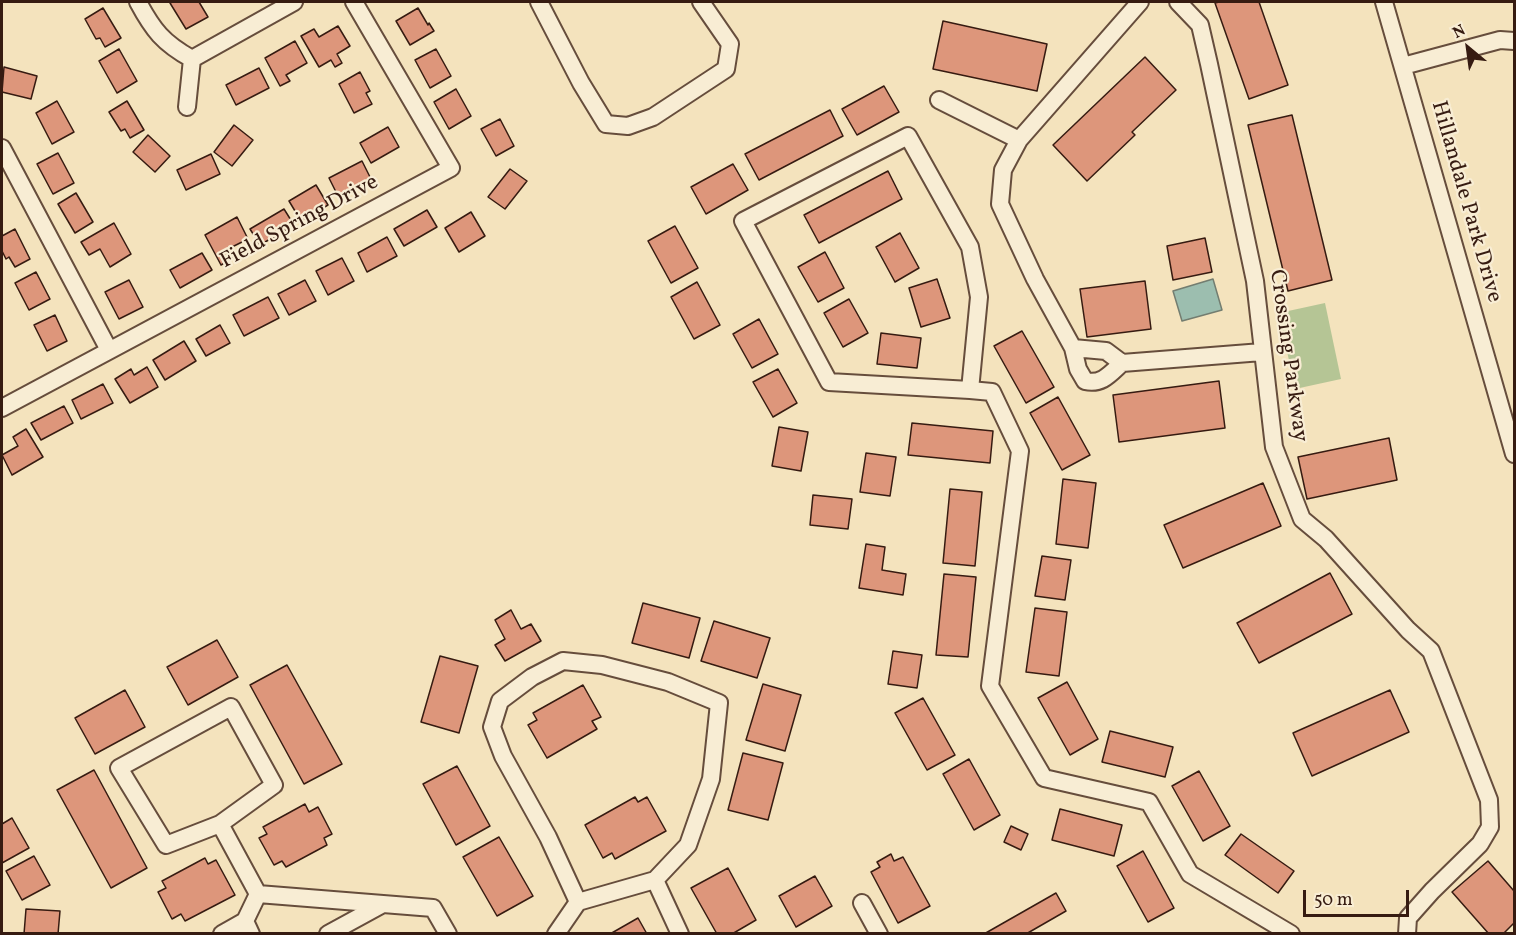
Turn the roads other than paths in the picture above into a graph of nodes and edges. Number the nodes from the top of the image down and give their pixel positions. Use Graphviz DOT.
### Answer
graph roads {
  1 [pos="138,2"];
  2 [pos="294,2"];
  3 [pos="354,2"];
  4 [pos="539,2"];
  5 [pos="701,2"];
  6 [pos="1140,2"];
  7 [pos="1178,2"];
  8 [pos="1384,2"];
  9 [pos="1515,41"];
  10 [pos="192,59"];
  11 [pos="1402,66"];
  12 [pos="939,100"];
  13 [pos="187,107"];
  14 [pos="1019,140"];
  15 [pos="2,148"];
  16 [pos="1073,348"];
  17 [pos="109,350"];
  18 [pos="1262,352"];
  19 [pos="1122,363"];
  20 [pos="970,390"];
  21 [pos="2,408"];
  22 [pos="1515,454"];
  23 [pos="220,824"];
  24 [pos="655,880"];
  25 [pos="258,894"];
  26 [pos="578,902"];
  27 [pos="862,903"];
  28 [pos="383,904"];
  29 [pos="248,927"];
  30 [pos="222,933"];
  31 [pos="327,933"];
  32 [pos="447,933"];
  33 [pos="556,933"];
  34 [pos="680,933"];
  35 [pos="879,933"];
  36 [pos="1291,933"];
  37 [pos="1407,933"];
  1 -- 10 [label="street"];
  2 -- 10 [label="street"];
  3 -- 17 [label="street, Field Spring Drive"];
  4 -- 5 [label="street"];
  6 -- 14 [label="street"];
  7 -- 18 [label="street, Crossing Parkway"];
  8 -- 11 [label="street, Hillandale Park Drive"];
  9 -- 11 [label="street"];
  10 -- 13 [label="street"];
  11 -- 22 [label="street, Hillandale Park Drive"];
  12 -- 14 [label="street"];
  14 -- 16 [label="street"];
  15 -- 17 [label="street"];
  16 -- 19 [label="street"];
  16 -- 19 [label="street"];
  17 -- 21 [label="street, Field Spring Drive"];
  18 -- 19 [label="street"];
  18 -- 37 [label="street, Crossing Parkway"];
  20 -- 20 [label="street"];
  20 -- 36 [label="street"];
  23 -- 23 [label="street"];
  23 -- 25 [label="street"];
  24 -- 26 [label="street"];
  24 -- 26 [label="street"];
  24 -- 34 [label="street"];
  25 -- 28 [label="street"];
  25 -- 29 [label="street"];
  26 -- 33 [label="street"];
  27 -- 35 [label="street"];
  28 -- 31 [label="street"];
  28 -- 32 [label="street"];
  29 -- 30 [label="street"];
}
